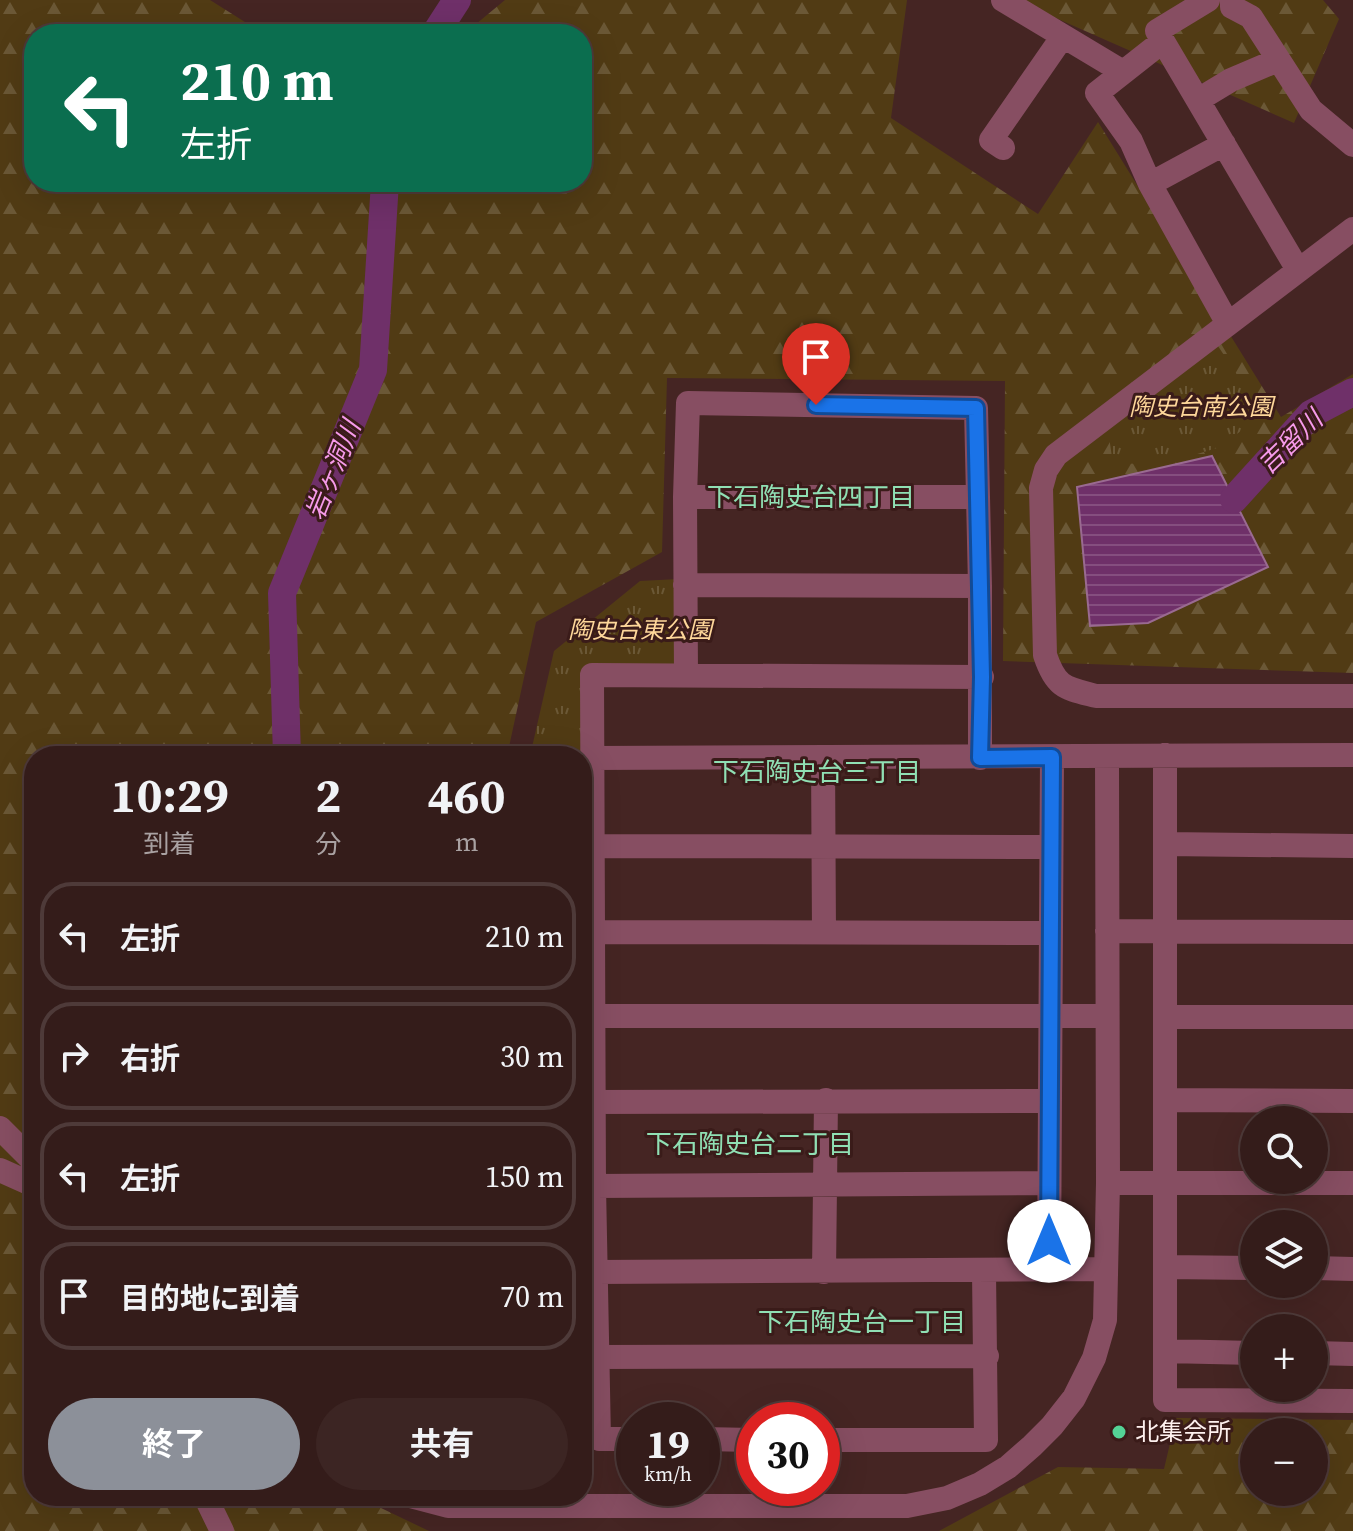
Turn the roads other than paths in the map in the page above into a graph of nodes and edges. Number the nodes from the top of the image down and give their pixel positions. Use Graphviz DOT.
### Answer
graph roads {
  1 [pos="1003,0"];
  2 [pos="1223,2"];
  3 [pos="1063,36"];
  4 [pos="1163,41"];
  5 [pos="1278,60"];
  6 [pos="1123,72"];
  7 [pos="1198,100"];
  8 [pos="1224,144"];
  9 [pos="1353,145"];
  10 [pos="1003,148"];
  11 [pos="1150,184"];
  12 [pos="1353,229"];
  13 [pos="1298,270"];
  14 [pos="1228,324"];
  15 [pos="685,497"];
  16 [pos="978,497"];
  17 [pos="685,585"];
  18 [pos="980,586"];
  19 [pos="686,675"];
  20 [pos="982,677"];
  21 [pos="1353,696"];
  22 [pos="1165,755"];
  23 [pos="1353,755"];
  24 [pos="1107,756"];
  25 [pos="1052,757"];
  26 [pos="593,758"];
  27 [pos="823,758"];
  28 [pos="980,758"];
  29 [pos="1165,844"];
  30 [pos="593,846"];
  31 [pos="824,846"];
  32 [pos="1353,846"];
  33 [pos="1051,847"];
  34 [pos="1165,930"];
  35 [pos="1107,931"];
  36 [pos="593,932"];
  37 [pos="824,932"];
  38 [pos="1353,932"];
  39 [pos="1050,933"];
  40 [pos="593,1016"];
  41 [pos="1049,1016"];
  42 [pos="1107,1016"];
  43 [pos="1165,1017"];
  44 [pos="1353,1017"];
  45 [pos="826,1100"];
  46 [pos="1165,1100"];
  47 [pos="1048,1101"];
  48 [pos="1353,1101"];
  49 [pos="593,1102"];
  50 [pos="0,1128"];
  51 [pos="24,1152"];
  52 [pos="0,1170"];
  53 [pos="24,1181"];
  54 [pos="1049,1183"];
  55 [pos="1108,1183"];
  56 [pos="1353,1183"];
  57 [pos="1165,1184"];
  58 [pos="594,1186"];
  59 [pos="825,1186"];
  60 [pos="1166,1267"];
  61 [pos="1240,1268"];
  62 [pos="1328,1268"];
  63 [pos="1106,1269"];
  64 [pos="1353,1269"];
  65 [pos="1049,1270"];
  66 [pos="596,1272"];
  67 [pos="824,1272"];
  68 [pos="984,1272"];
  69 [pos="1165,1351"];
  70 [pos="1240,1353"];
  71 [pos="1328,1353"];
  72 [pos="1353,1354"];
  73 [pos="987,1356"];
  74 [pos="597,1357"];
  75 [pos="1353,1401"];
  76 [pos="616,1439"];
  77 [pos="840,1440"];
  78 [pos="210,1506"];
  79 [pos="448,1506"];
  80 [pos="592,1506"];
  81 [pos="592,1506"];
  82 [pos="222,1531"];
  1 -- 3 [label="street"];
  2 -- 4 [label="street"];
  2 -- 5 [label="street"];
  3 -- 6 [label="street"];
  3 -- 10 [label="street"];
  4 -- 6 [label="street"];
  4 -- 7 [label="street"];
  5 -- 7 [label="street"];
  5 -- 9 [label="street"];
  6 -- 11 [label="street"];
  7 -- 8 [label="street"];
  8 -- 11 [label="street"];
  8 -- 13 [label="street"];
  11 -- 14 [label="street"];
  12 -- 13 [label="street"];
  13 -- 14 [label="street"];
  14 -- 21 [label="street"];
  15 -- 16 [label="street"];
  15 -- 16 [label="street"];
  15 -- 17 [label="street"];
  16 -- 18 [label="street"];
  17 -- 18 [label="street"];
  17 -- 19 [label="street"];
  18 -- 20 [label="street"];
  19 -- 20 [label="street"];
  19 -- 26 [label="street"];
  20 -- 28 [label="street"];
  22 -- 23 [label="street"];
  22 -- 24 [label="street"];
  22 -- 29 [label="street"];
  24 -- 25 [label="street"];
  24 -- 35 [label="street"];
  25 -- 28 [label="street"];
  25 -- 33 [label="street"];
  26 -- 27 [label="street"];
  26 -- 30 [label="street"];
  27 -- 28 [label="street"];
  27 -- 31 [label="street"];
  29 -- 32 [label="street"];
  29 -- 34 [label="street"];
  30 -- 31 [label="street"];
  30 -- 36 [label="street"];
  31 -- 33 [label="street"];
  31 -- 37 [label="street"];
  33 -- 39 [label="street"];
  34 -- 35 [label="street"];
  34 -- 38 [label="street"];
  34 -- 43 [label="street"];
  35 -- 42 [label="street"];
  36 -- 37 [label="street"];
  36 -- 40 [label="street"];
  37 -- 39 [label="street"];
  39 -- 41 [label="street"];
  40 -- 41 [label="street"];
  40 -- 49 [label="street"];
  41 -- 42 [label="street"];
  41 -- 47 [label="street"];
  42 -- 55 [label="street"];
  43 -- 44 [label="street"];
  43 -- 46 [label="street"];
  45 -- 47 [label="street"];
  45 -- 49 [label="street"];
  45 -- 59 [label="street"];
  46 -- 48 [label="street"];
  46 -- 57 [label="street"];
  47 -- 54 [label="street"];
  49 -- 58 [label="street"];
  50 -- 51 [label="street"];
  52 -- 53 [label="street"];
  54 -- 59 [label="street"];
  54 -- 65 [label="street"];
  55 -- 57 [label="street"];
  55 -- 63 [label="street"];
  56 -- 57 [label="street"];
  57 -- 60 [label="street"];
  58 -- 59 [label="street"];
  58 -- 66 [label="street"];
  59 -- 67 [label="street"];
  60 -- 61 [label="street"];
  60 -- 69 [label="street"];
  62 -- 64 [label="street"];
  63 -- 65 [label="street"];
  63 -- 80 [label="street"];
  65 -- 68 [label="street"];
  66 -- 67 [label="street"];
  66 -- 74 [label="street"];
  67 -- 68 [label="street"];
  68 -- 73 [label="street"];
  69 -- 70 [label="street"];
  69 -- 75 [label="street"];
  71 -- 72 [label="street"];
  73 -- 74 [label="street"];
  73 -- 77 [label="street"];
  74 -- 76 [label="street"];
  78 -- 82 [label="street"];
  79 -- 81 [label="street"];
}
